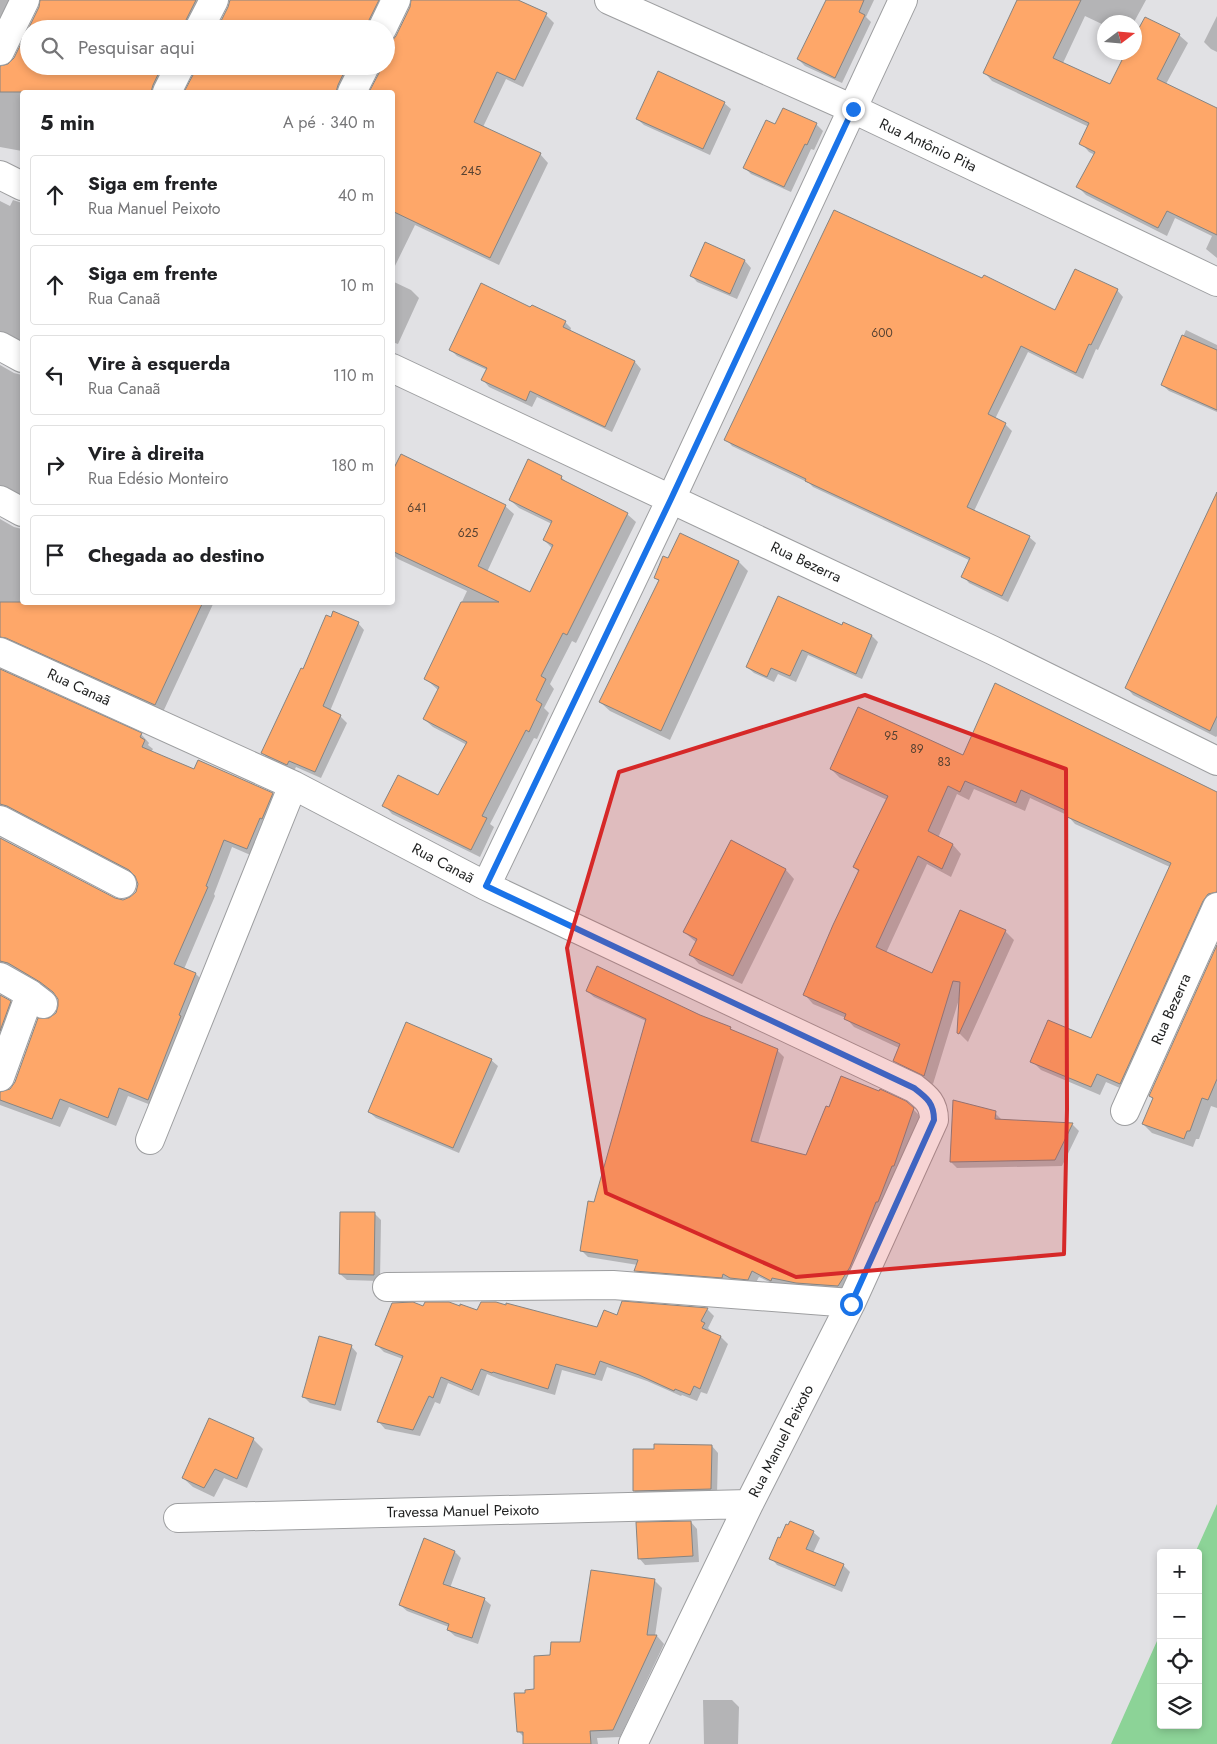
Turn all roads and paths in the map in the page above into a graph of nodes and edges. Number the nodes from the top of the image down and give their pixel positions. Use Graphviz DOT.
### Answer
graph roads {
  1 [pos="25,0"];
  2 [pos="214,0"];
  3 [pos="396,0"];
  4 [pos="609,0"];
  5 [pos="903,0"];
  6 [pos="204,20"];
  7 [pos="386,20"];
  8 [pos="0,51"];
  9 [pos="176,75"];
  10 [pos="360,75"];
  11 [pos="168,90"];
  12 [pos="353,90"];
  13 [pos="853,109"];
  14 [pos="0,175"];
  15 [pos="20,185"];
  16 [pos="1217,282"];
  17 [pos="0,346"];
  18 [pos="20,357"];
  19 [pos="395,369"];
  20 [pos="671,499"];
  21 [pos="0,500"];
  22 [pos="20,511"];
  23 [pos="0,652"];
  24 [pos="1217,761"];
  25 [pos="293,785"];
  26 [pos="0,820"];
  27 [pos="122,884"];
  28 [pos="486,886"];
  29 [pos="1217,907"];
  30 [pos="0,977"];
  31 [pos="0,1077"];
  32 [pos="1125,1111"];
  33 [pos="926,1138"];
  34 [pos="150,1140"];
  35 [pos="387,1287"];
  36 [pos="851,1304"];
  37 [pos="749,1504"];
  38 [pos="178,1518"];
  39 [pos="633,1744"];
  1 -- 8 [label="street"];
  2 -- 6 [label="street"];
  3 -- 7 [label="street"];
  4 -- 13 [label="street, Rua Antônio Pita"];
  5 -- 13 [label="street"];
  9 -- 11 [label="street"];
  10 -- 12 [label="street"];
  13 -- 16 [label="street, Rua Antônio Pita"];
  13 -- 20 [label="street"];
  14 -- 15 [label="street"];
  17 -- 18 [label="street"];
  19 -- 20 [label="street, Rua Bezerra"];
  20 -- 24 [label="street, Rua Bezerra"];
  20 -- 28 [label="street"];
  21 -- 22 [label="street"];
  23 -- 25 [label="street, Rua Canaã"];
  25 -- 28 [label="street, Rua Canaã"];
  25 -- 34 [label="street"];
  26 -- 27 [label="street"];
  28 -- 33 [label="street, Rua Canaã"];
  29 -- 32 [label="street, Rua Bezerra"];
  30 -- 31 [label="street"];
  33 -- 36 [label="street, Rua Manuel Peixoto"];
  35 -- 36 [label="street"];
  36 -- 37 [label="street, Rua Manuel Peixoto"];
  37 -- 38 [label="street, Travessa Manuel Peixoto"];
  37 -- 39 [label="street, Rua Manuel Peixoto"];
}
